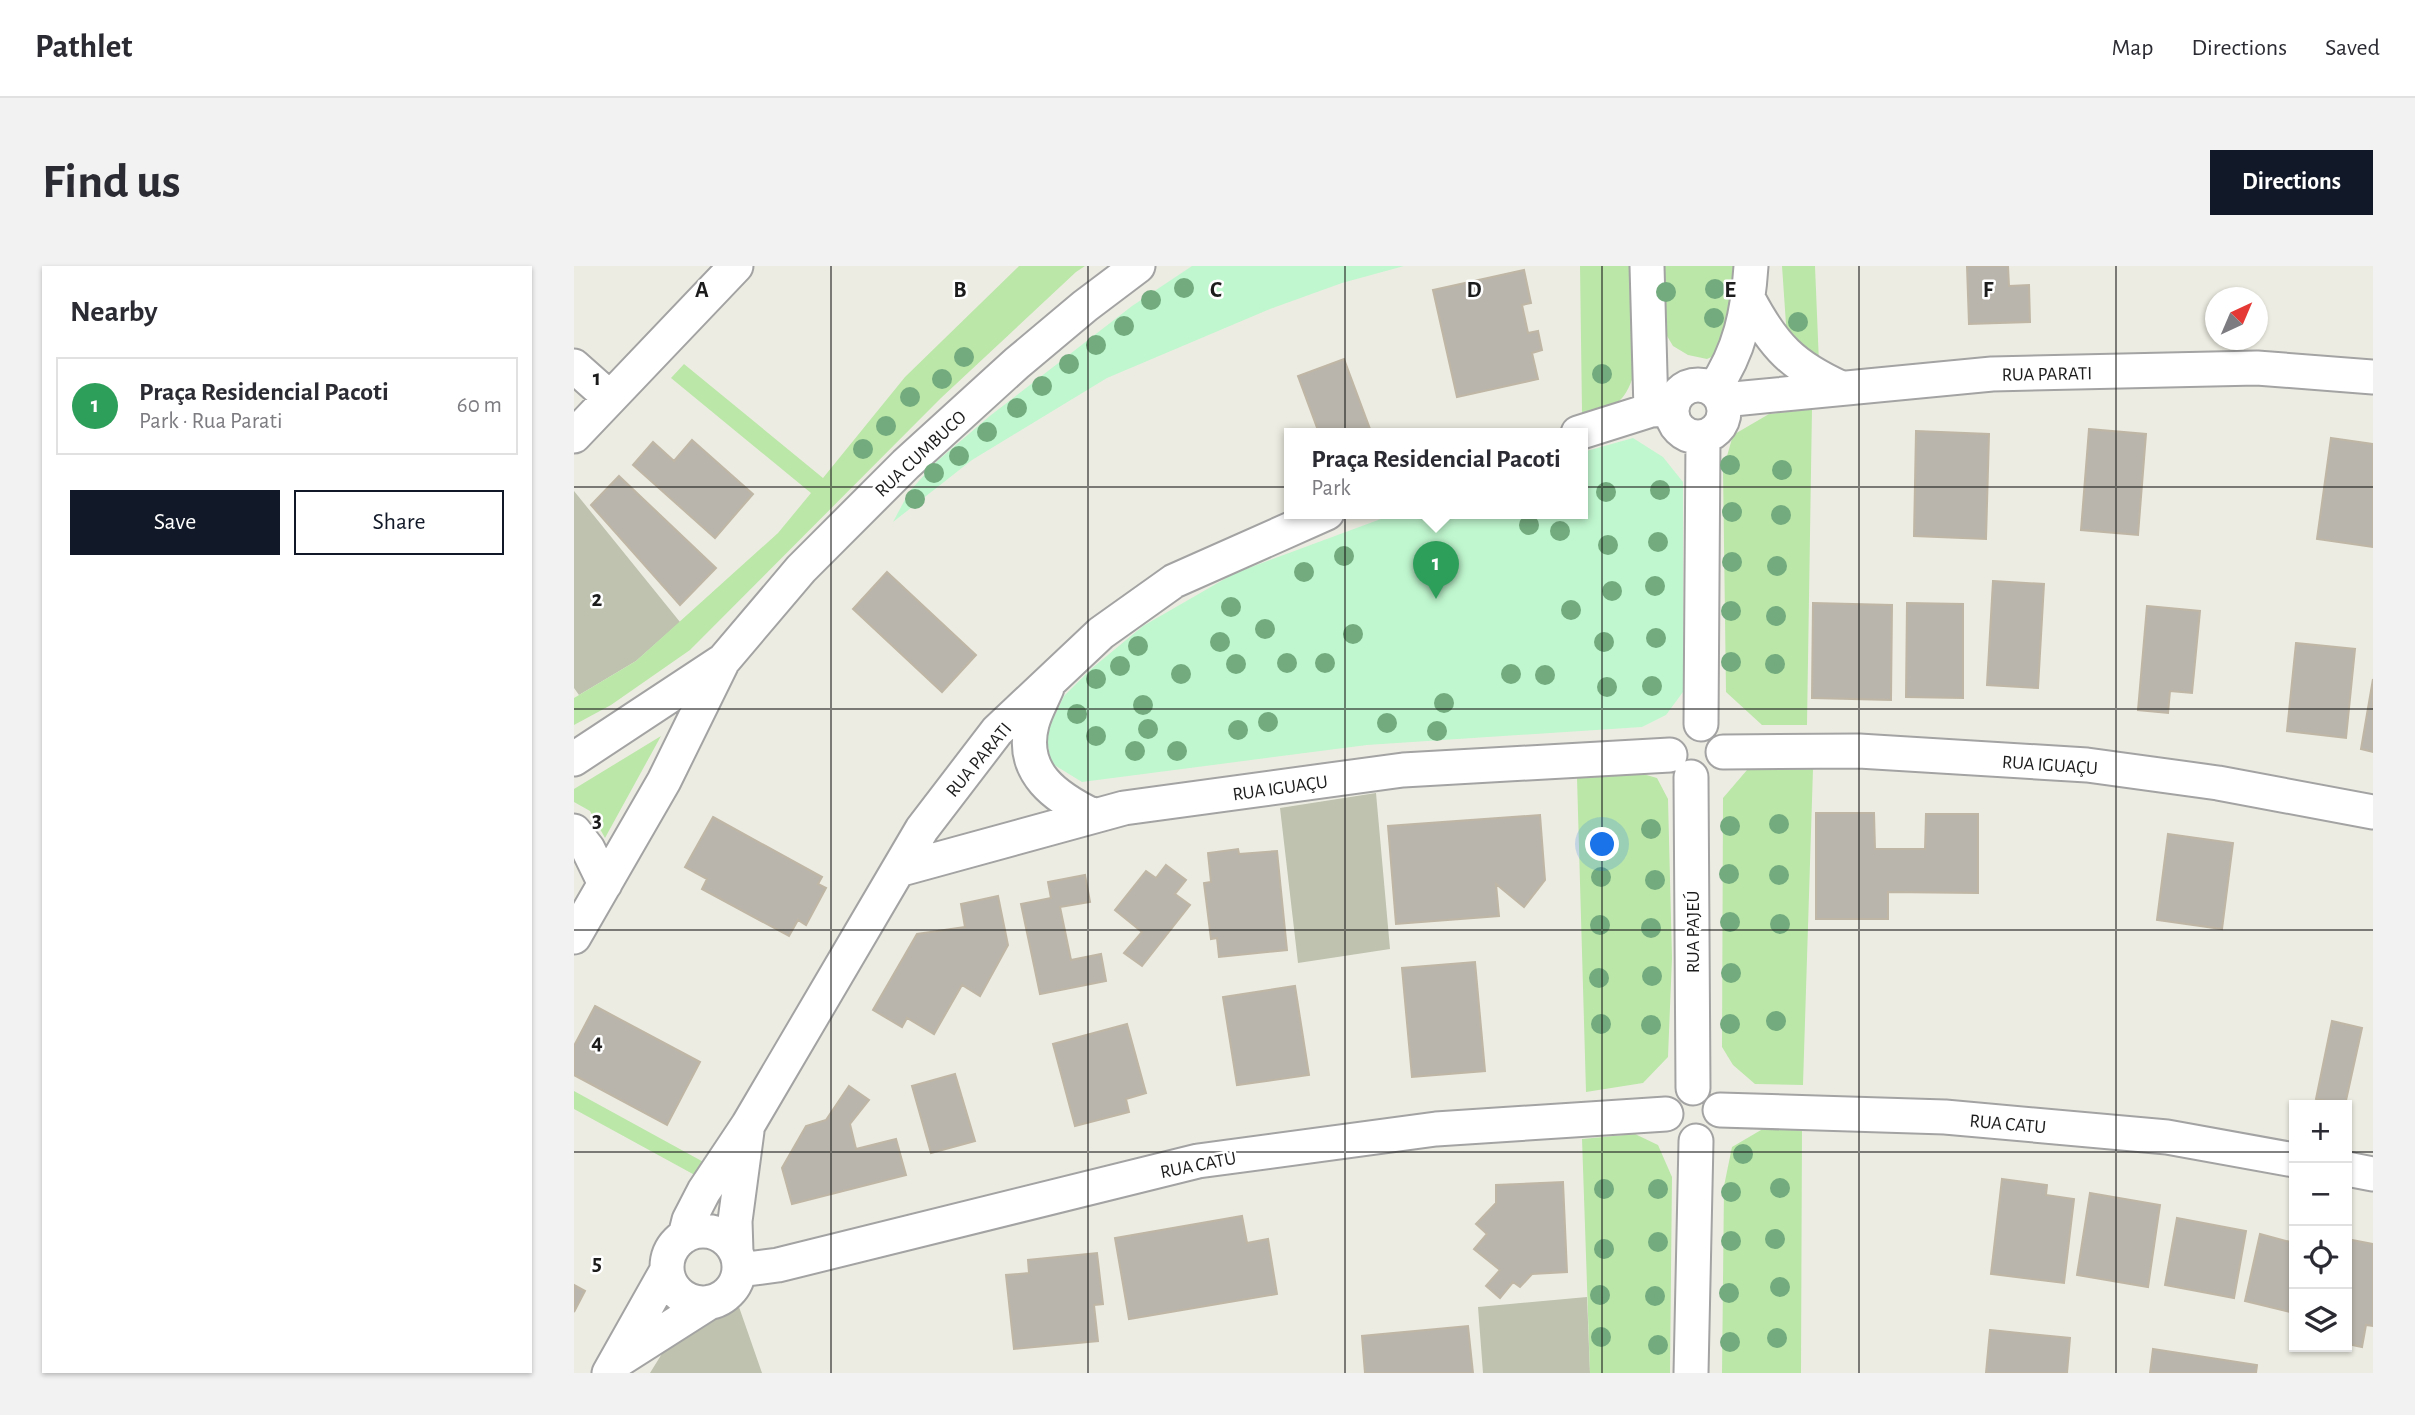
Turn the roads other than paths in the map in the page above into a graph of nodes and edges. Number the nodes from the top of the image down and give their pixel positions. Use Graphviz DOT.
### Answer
graph roads {
  1 [pos="736,266"];
  2 [pos="1138,266"];
  3 [pos="1647,266"];
  4 [pos="1751,266"];
  5 [pos="1749,300"];
  6 [pos="574,366"];
  7 [pos="2373,377"];
  8 [pos="1841,388"];
  9 [pos="1718,395"];
  10 [pos="610,398"];
  11 [pos="1661,410"];
  12 [pos="1588,430"];
  13 [pos="574,436"];
  14 [pos="1703,438"];
  15 [pos="1314,519"];
  16 [pos="723,661"];
  17 [pos="1049,682"];
  18 [pos="1700,724"];
  19 [pos="1723,752"];
  20 [pos="574,759"];
  21 [pos="1680,766"];
  22 [pos="2373,812"];
  23 [pos="1094,816"];
  24 [pos="574,831"];
  25 [pos="898,870"];
  26 [pos="605,884"];
  27 [pos="574,937"];
  28 [pos="1693,1088"];
  29 [pos="1720,1110"];
  30 [pos="1666,1114"];
  31 [pos="748,1125"];
  32 [pos="1696,1141"];
  33 [pos="2289,1159"];
  34 [pos="2352,1170"];
  35 [pos="2373,1174"];
  36 [pos="685,1236"];
  37 [pos="737,1261"];
  38 [pos="667,1270"];
  39 [pos="710,1302"];
  40 [pos="611,1368"];
  41 [pos="1691,1373"];
  1 -- 10 [label="street"];
  2 -- 16 [label="street, RUA CUMBUCO"];
  3 -- 11 [label="street"];
  4 -- 5 [label="street"];
  5 -- 8 [label="street"];
  5 -- 9 [label="street"];
  6 -- 10 [label="street"];
  7 -- 8 [label="street, RUA PARATI"];
  8 -- 9 [label="street, RUA PARATI"];
  9 -- 11 [label="street"];
  9 -- 14 [label="street"];
  10 -- 13 [label="street"];
  11 -- 12 [label="street"];
  11 -- 14 [label="street"];
  14 -- 18 [label="street"];
  15 -- 17 [label="street, RUA PARATI"];
  16 -- 20 [label="street, RUA CUMBUCO"];
  16 -- 26 [label="street, RUA CUMBUCO"];
  17 -- 23 [label="street"];
  17 -- 25 [label="street, RUA PARATI"];
  18 -- 19 [label="street"];
  18 -- 21 [label="street"];
  19 -- 21 [label="street"];
  19 -- 22 [label="street, RUA IGUAÇU"];
  21 -- 23 [label="street, RUA IGUAÇU"];
  21 -- 28 [label="street, RUA PAJEÚ"];
  23 -- 25 [label="street, RUA IGUAÇU"];
  24 -- 26 [label="street"];
  25 -- 31 [label="street, RUA PARATI"];
  26 -- 27 [label="street, RUA CUMBUCO"];
  28 -- 29 [label="street"];
  28 -- 30 [label="street"];
  29 -- 32 [label="street"];
  29 -- 33 [label="street, RUA CATU"];
  30 -- 32 [label="street"];
  30 -- 37 [label="street, RUA CATU"];
  31 -- 36 [label="street, RUA PARATI"];
  31 -- 37 [label="street, RUA PARATI"];
  32 -- 41 [label="street"];
  34 -- 35 [label="street"];
  36 -- 37 [label="street"];
  36 -- 38 [label="street"];
  37 -- 39 [label="street"];
  38 -- 39 [label="street"];
  38 -- 40 [label="street"];
  39 -- 40 [label="street"];
}
